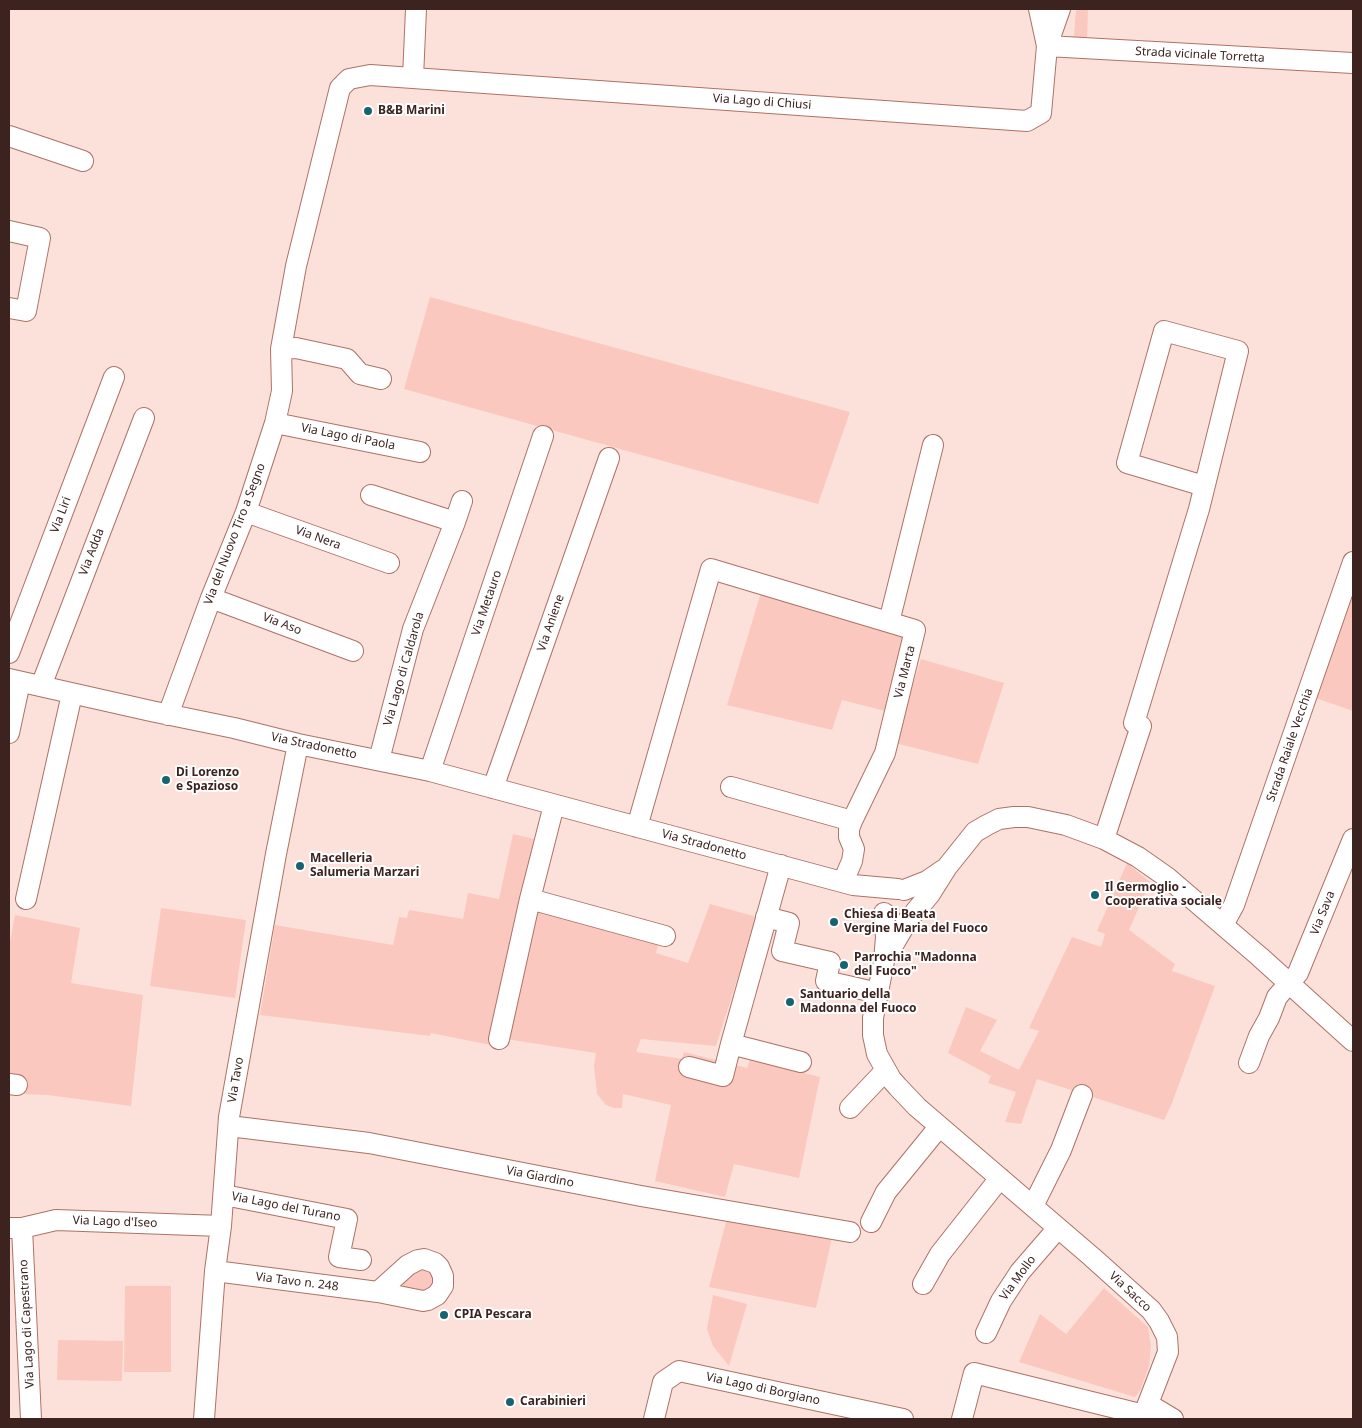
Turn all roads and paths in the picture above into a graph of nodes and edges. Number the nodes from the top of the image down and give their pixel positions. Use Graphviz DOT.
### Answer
graph roads {
  1 [pos="416,9"];
  2 [pos="1039,9"];
  3 [pos="1060,9"];
  4 [pos="1047,46"];
  5 [pos="1353,63"];
  6 [pos="413,78"];
  7 [pos="9,136"];
  8 [pos="83,161"];
  9 [pos="9,231"];
  10 [pos="9,308"];
  11 [pos="281,349"];
  12 [pos="114,377"];
  13 [pos="381,379"];
  14 [pos="144,418"];
  15 [pos="276,423"];
  16 [pos="543,436"];
  17 [pos="933,445"];
  18 [pos="420,452"];
  19 [pos="609,458"];
  20 [pos="1204,486"];
  21 [pos="371,495"];
  22 [pos="462,501"];
  23 [pos="246,512"];
  24 [pos="455,522"];
  25 [pos="1353,562"];
  26 [pos="390,563"];
  27 [pos="211,598"];
  28 [pos="889,622"];
  29 [pos="353,651"];
  30 [pos="9,653"];
  31 [pos="14,681"];
  32 [pos="40,686"];
  33 [pos="72,694"];
  34 [pos="168,715"];
  35 [pos="9,733"];
  36 [pos="298,744"];
  37 [pos="379,760"];
  38 [pos="430,771"];
  39 [pos="731,787"];
  40 [pos="493,788"];
  41 [pos="554,805"];
  42 [pos="852,821"];
  43 [pos="637,827"];
  44 [pos="1104,839"];
  45 [pos="1353,840"];
  46 [pos="781,866"];
  47 [pos="947,868"];
  48 [pos="848,883"];
  49 [pos="901,889"];
  50 [pos="26,899"];
  51 [pos="530,899"];
  52 [pos="884,910"];
  53 [pos="911,916"];
  54 [pos="766,918"];
  55 [pos="1224,925"];
  56 [pos="665,936"];
  57 [pos="884,961"];
  58 [pos="1289,984"];
  59 [pos="878,993"];
  60 [pos="499,1039"];
  61 [pos="1353,1041"];
  62 [pos="731,1044"];
  63 [pos="801,1062"];
  64 [pos="1249,1063"];
  65 [pos="689,1067"];
  66 [pos="886,1070"];
  67 [pos="1082,1095"];
  68 [pos="850,1108"];
  69 [pos="228,1126"];
  70 [pos="939,1127"];
  71 [pos="1000,1178"];
  72 [pos="224,1195"];
  73 [pos="1033,1206"];
  74 [pos="871,1222"];
  75 [pos="221,1226"];
  76 [pos="15,1228"];
  77 [pos="1058,1228"];
  78 [pos="850,1232"];
  79 [pos="361,1260"];
  80 [pos="216,1271"];
  81 [pos="923,1284"];
  82 [pos="378,1292"];
  83 [pos="986,1333"];
  84 [pos="1144,1413"];
  85 [pos="31,1419"];
  86 [pos="204,1419"];
  87 [pos="654,1419"];
  88 [pos="903,1419"];
  89 [pos="962,1419"];
  90 [pos="1173,1419"];
  1 -- 6 [label="street"];
  2 -- 4 [label="street"];
  3 -- 4 [label="street"];
  4 -- 5 [label="street, Strada vicinale Torretta"];
  4 -- 6 [label="street, Via Lago di Chiusi"];
  6 -- 11 [label="street, Via del Nuovo Tiro a Segno"];
  7 -- 8 [label="street"];
  9 -- 10 [label="street"];
  11 -- 13 [label="street"];
  11 -- 15 [label="street, Via del Nuovo Tiro a Segno"];
  12 -- 30 [label="street, Via Liri"];
  14 -- 32 [label="street, Via Adda"];
  15 -- 18 [label="street, Via Lago di Paola"];
  15 -- 23 [label="street, Via del Nuovo Tiro a Segno"];
  16 -- 38 [label="street, Via Metauro"];
  17 -- 28 [label="street"];
  19 -- 40 [label="street, Via Aniene"];
  20 -- 20 [label="street"];
  20 -- 44 [label="street"];
  21 -- 24 [label="street"];
  22 -- 24 [label="street, Via Lago di Caldarola"];
  23 -- 26 [label="street, Via Nera"];
  23 -- 27 [label="street, Via del Nuovo Tiro a Segno"];
  24 -- 37 [label="street, Via Lago di Caldarola"];
  25 -- 55 [label="street, Strada Raiale Vecchia"];
  27 -- 29 [label="street, Via Aso"];
  27 -- 34 [label="street, Via del Nuovo Tiro a Segno"];
  28 -- 42 [label="street, Via Marta"];
  28 -- 43 [label="street"];
  31 -- 32 [label="street, Via Stradonetto"];
  31 -- 35 [label="street, Via Stradonetto"];
  32 -- 33 [label="street, Via Stradonetto"];
  33 -- 34 [label="street, Via Stradonetto"];
  33 -- 50 [label="street"];
  34 -- 36 [label="street, Via Stradonetto"];
  36 -- 37 [label="street, Via Stradonetto"];
  36 -- 69 [label="street, Via Tavo"];
  37 -- 38 [label="street, Via Stradonetto"];
  38 -- 40 [label="street, Via Stradonetto"];
  39 -- 42 [label="street"];
  40 -- 41 [label="street, Via Stradonetto"];
  41 -- 43 [label="street, Via Stradonetto"];
  41 -- 51 [label="street"];
  42 -- 48 [label="street, Via Marta"];
  43 -- 46 [label="street, Via Stradonetto"];
  44 -- 47 [label="street, Via Stradonetto"];
  44 -- 55 [label="street, Via Stradonetto"];
  45 -- 58 [label="street, Via Sava"];
  46 -- 48 [label="street, Via Stradonetto"];
  46 -- 54 [label="street"];
  47 -- 49 [label="street, Via Stradonetto"];
  47 -- 53 [label="street, Via Stradonetto"];
  48 -- 49 [label="street, Via Stradonetto"];
  48 -- 52 [label="street, Via Stradonetto"];
  49 -- 52 [label="street"];
  49 -- 53 [label="street"];
  51 -- 56 [label="street"];
  51 -- 60 [label="street"];
  52 -- 53 [label="street"];
  52 -- 57 [label="street, Via Sacco"];
  53 -- 57 [label="street, Via Sacco"];
  54 -- 59 [label="street"];
  54 -- 62 [label="street"];
  55 -- 58 [label="street, Via Stradonetto"];
  57 -- 59 [label="street, Via Sacco"];
  58 -- 61 [label="street, Via Stradonetto"];
  58 -- 64 [label="street"];
  59 -- 66 [label="street, Via Sacco"];
  62 -- 63 [label="street"];
  62 -- 65 [label="street"];
  66 -- 68 [label="street"];
  66 -- 70 [label="street, Via Sacco"];
  67 -- 73 [label="street"];
  69 -- 72 [label="street, Via Tavo"];
  69 -- 78 [label="street, Via Giardino"];
  70 -- 71 [label="street, Via Sacco"];
  70 -- 74 [label="street"];
  71 -- 73 [label="street, Via Sacco"];
  71 -- 81 [label="street"];
  72 -- 75 [label="street, Via Tavo"];
  72 -- 79 [label="street, Via Lago del Turano"];
  73 -- 77 [label="street, Via Sacco"];
  75 -- 76 [label="street, Via Lago d'Iseo"];
  75 -- 80 [label="street, Via Tavo"];
  76 -- 85 [label="street, Via Lago di Capestrano"];
  77 -- 83 [label="street, Via Mollo"];
  77 -- 84 [label="street, Via Sacco"];
  80 -- 82 [label="street, Via Tavo n. 248"];
  80 -- 86 [label="street, Via Tavo"];
  84 -- 89 [label="street"];
  84 -- 90 [label="street"];
  87 -- 88 [label="street, Via Lago di Borgiano"];
}
